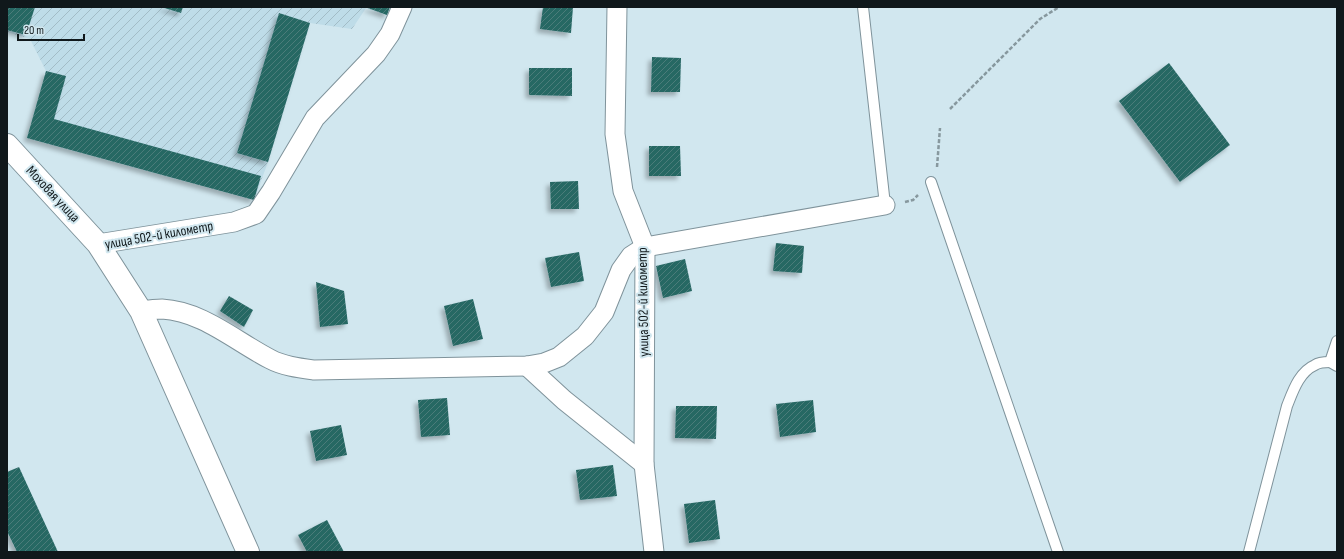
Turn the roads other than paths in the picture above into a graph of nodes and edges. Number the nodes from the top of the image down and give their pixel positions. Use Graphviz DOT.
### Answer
graph roads {
  1 [pos="402,7"];
  2 [pos="617,7"];
  3 [pos="863,7"];
  4 [pos="7,145"];
  5 [pos="931,182"];
  6 [pos="885,205"];
  7 [pos="98,244"];
  8 [pos="645,247"];
  9 [pos="141,311"];
  10 [pos="1337,341"];
  11 [pos="1334,364"];
  12 [pos="527,366"];
  13 [pos="644,464"];
  14 [pos="248,552"];
  15 [pos="654,552"];
  16 [pos="1058,552"];
  17 [pos="1249,552"];
  1 -- 7 [label="street, улица 502-й километр"];
  2 -- 8 [label="street, улица 502-й километр"];
  3 -- 6 [label="lane"];
  4 -- 7 [label="street, Моховая улица"];
  5 -- 16 [label="lane"];
  6 -- 8 [label="street"];
  7 -- 9 [label="street, улица 502-й километр"];
  8 -- 12 [label="street"];
  8 -- 13 [label="street, улица 502-й километр"];
  9 -- 12 [label="street"];
  9 -- 14 [label="street, улица 502-й километр"];
  10 -- 11 [label="lane"];
  11 -- 17 [label="lane"];
  12 -- 13 [label="street"];
  13 -- 15 [label="street, улица 502-й километр"];
}
